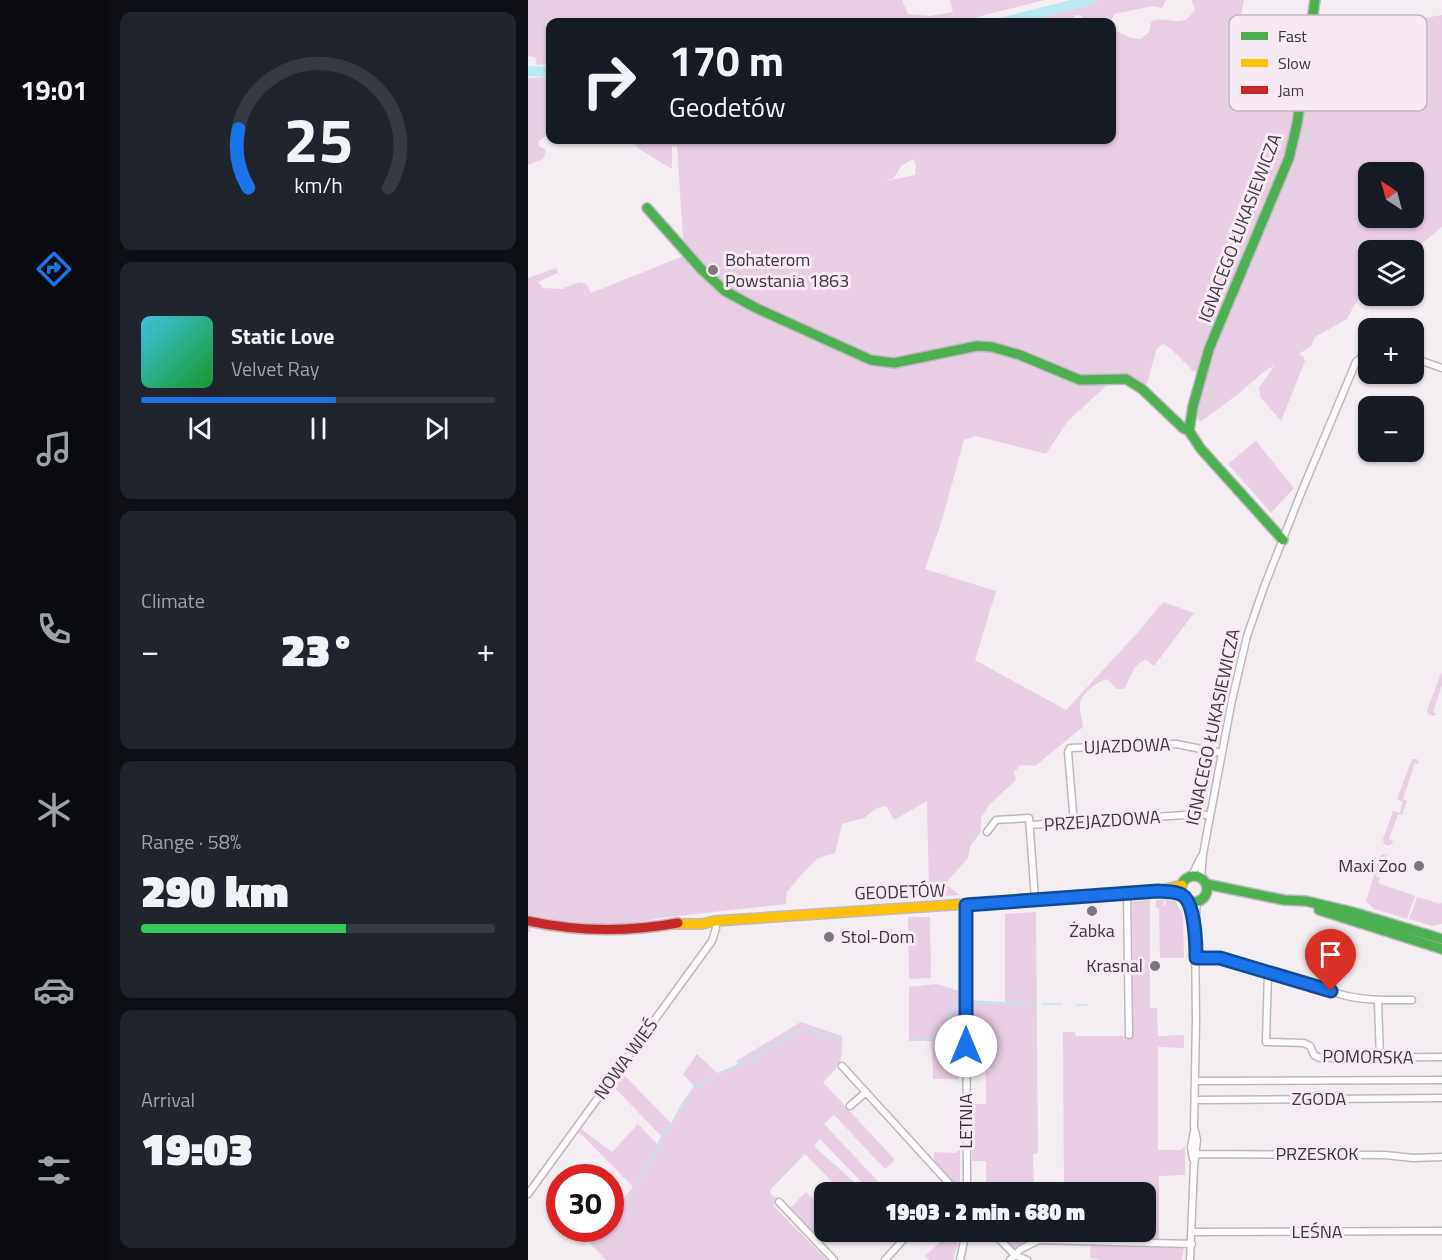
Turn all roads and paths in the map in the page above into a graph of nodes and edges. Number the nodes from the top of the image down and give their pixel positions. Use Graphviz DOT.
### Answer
graph roads {
  1 [pos="1315,0"];
  2 [pos="1313,15"];
  3 [pos="1299,111"];
  4 [pos="647,208"];
  5 [pos="1358,360"];
  6 [pos="1424,362"];
  7 [pos="1442,368"];
  8 [pos="1189,431"];
  9 [pos="1283,540"];
  10 [pos="1222,753"];
  11 [pos="1210,816"];
  12 [pos="1074,823"];
  13 [pos="1030,825"];
  14 [pos="987,832"];
  15 [pos="1201,883"];
  16 [pos="1127,893"];
  17 [pos="1187,895"];
  18 [pos="1035,899"];
  19 [pos="1284,900"];
  20 [pos="966,905"];
  21 [pos="528,921"];
  22 [pos="715,921"];
  23 [pos="1439,936"];
  24 [pos="1442,949"];
  25 [pos="1196,958"];
  26 [pos="1268,972"];
  27 [pos="1412,1000"];
  28 [pos="1378,1001"];
  29 [pos="1129,1035"];
  30 [pos="1442,1057"];
  31 [pos="1380,1058"];
  32 [pos="842,1066"];
  33 [pos="1442,1080"];
  34 [pos="1195,1081"];
  35 [pos="866,1092"];
  36 [pos="1442,1098"];
  37 [pos="1195,1100"];
  38 [pos="850,1106"];
  39 [pos="1194,1154"];
  40 [pos="1442,1157"];
  41 [pos="947,1182"];
  42 [pos="966,1182"];
  43 [pos="528,1194"];
  44 [pos="779,1202"];
  45 [pos="1442,1231"];
  46 [pos="1192,1232"];
  47 [pos="901,1242"];
  48 [pos="964,1242"];
  49 [pos="1000,1242"];
  50 [pos="1192,1244"];
  51 [pos="1012,1258"];
  52 [pos="834,1260"];
  53 [pos="885,1260"];
  54 [pos="960,1260"];
  55 [pos="1027,1260"];
  56 [pos="1190,1260"];
  1 -- 2 [label="street, IGNACEGO ŁUKASIEWICZA"];
  3 -- 8 [label="street, IGNACEGO ŁUKASIEWICZA"];
  4 -- 8 [label="street"];
  5 -- 9 [label="street, IGNACEGO ŁUKASIEWICZA"];
  6 -- 7 [label="street"];
  8 -- 9 [label="street"];
  9 -- 10 [label="street, IGNACEGO ŁUKASIEWICZA"];
  10 -- 11 [label="street, IGNACEGO ŁUKASIEWICZA"];
  10 -- 12 [label="street, UJAZDOWA"];
  11 -- 12 [label="street, PRZEJAZDOWA"];
  11 -- 15 [label="street, IGNACEGO ŁUKASIEWICZA"];
  12 -- 13 [label="street, PRZEJAZDOWA"];
  13 -- 14 [label="street, PRZEJAZDOWA"];
  13 -- 18 [label="street"];
  15 -- 17 [label="street"];
  15 -- 17 [label="street"];
  15 -- 19 [label="street"];
  16 -- 17 [label="street, GEODETÓW"];
  16 -- 18 [label="street, GEODETÓW"];
  16 -- 29 [label="street"];
  17 -- 25 [label="street"];
  18 -- 20 [label="street, GEODETÓW"];
  19 -- 23 [label="street"];
  19 -- 24 [label="street"];
  20 -- 22 [label="street, GEODETÓW"];
  20 -- 42 [label="street, LETNIA"];
  21 -- 22 [label="street, GEODETÓW"];
  22 -- 43 [label="street, NOWA WIEŚ"];
  25 -- 26 [label="street"];
  25 -- 34 [label="street"];
  26 -- 28 [label="street"];
  26 -- 31 [label="street, POMORSKA"];
  27 -- 28 [label="street"];
  28 -- 31 [label="street"];
  30 -- 31 [label="street, POMORSKA"];
  32 -- 35 [label="street"];
  33 -- 34 [label="street"];
  34 -- 37 [label="street"];
  35 -- 38 [label="street"];
  35 -- 41 [label="street"];
  36 -- 37 [label="street, ZGODA"];
  37 -- 39 [label="street"];
  39 -- 40 [label="street, PRZESKOK"];
  39 -- 46 [label="street"];
  44 -- 52 [label="street"];
  45 -- 46 [label="street, LEŚNA"];
  46 -- 50 [label="street"];
  47 -- 53 [label="street"];
  48 -- 54 [label="street"];
  49 -- 51 [label="street"];
  50 -- 51 [label="street"];
  50 -- 56 [label="street"];
  51 -- 55 [label="street"];
}
